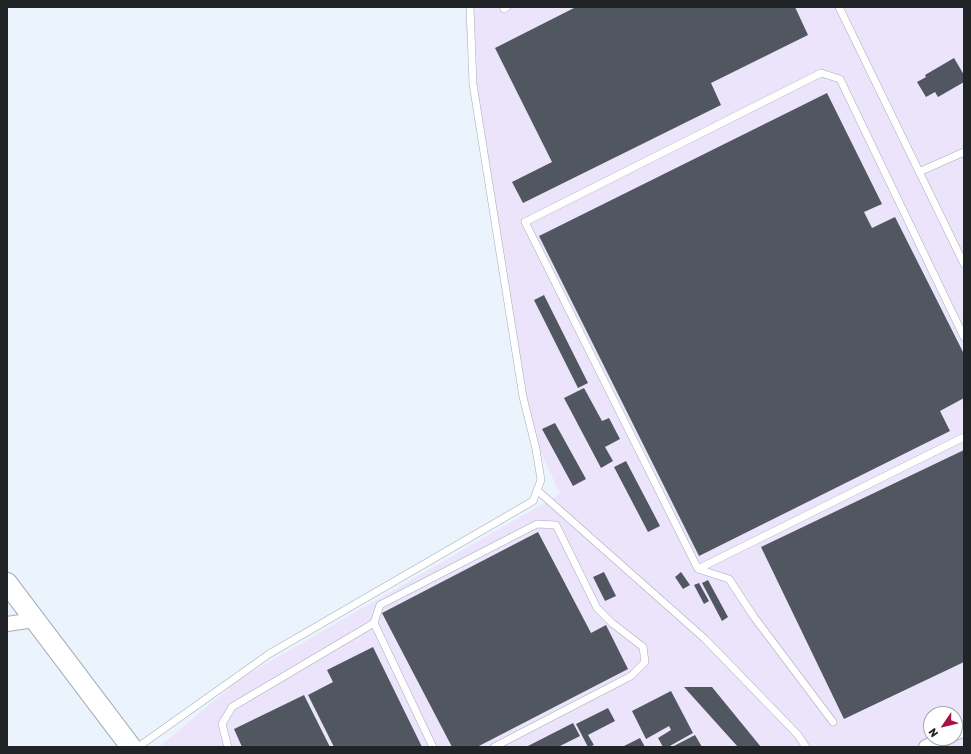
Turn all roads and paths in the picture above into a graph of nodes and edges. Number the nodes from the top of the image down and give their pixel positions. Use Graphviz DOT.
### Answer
graph roads {
  1 [pos="470,7"];
  2 [pos="839,7"];
  3 [pos="964,152"];
  4 [pos="919,172"];
  5 [pos="964,264"];
  6 [pos="964,337"];
  7 [pos="964,437"];
  8 [pos="537,490"];
  9 [pos="698,569"];
  10 [pos="7,583"];
  11 [pos="35,620"];
  12 [pos="374,623"];
  13 [pos="7,624"];
  14 [pos="833,722"];
  15 [pos="131,747"];
  16 [pos="138,747"];
  17 [pos="228,747"];
  18 [pos="433,747"];
  19 [pos="494,747"];
  20 [pos="806,747"];
  1 -- 8 [label="lane"];
  2 -- 4 [label="lane"];
  3 -- 4 [label="lane"];
  4 -- 5 [label="lane"];
  6 -- 9 [label="lane"];
  7 -- 9 [label="lane"];
  8 -- 16 [label="lane"];
  8 -- 20 [label="lane"];
  9 -- 14 [label="lane"];
  10 -- 11 [label="street"];
  11 -- 13 [label="street"];
  11 -- 15 [label="street"];
  12 -- 17 [label="lane"];
  12 -- 18 [label="lane"];
  12 -- 19 [label="lane"];
}
